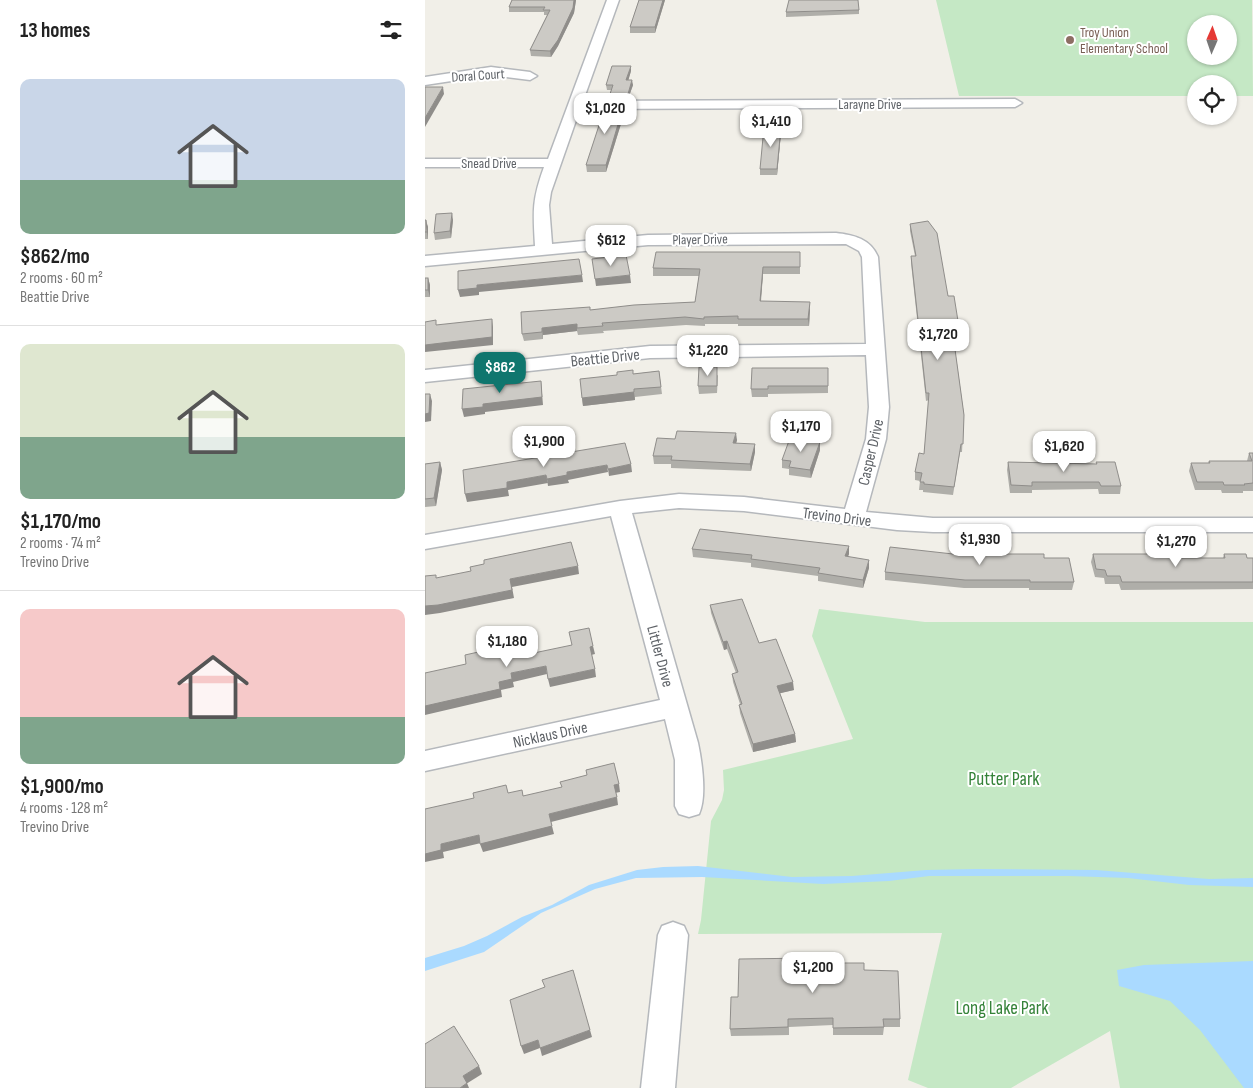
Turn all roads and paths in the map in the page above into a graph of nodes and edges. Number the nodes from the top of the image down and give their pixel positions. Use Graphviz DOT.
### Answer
graph roads {
  1 [pos="613,0"];
  2 [pos="530,76"];
  3 [pos="425,81"];
  4 [pos="1015,104"];
  5 [pos="575,105"];
  6 [pos="425,163"];
  7 [pos="554,163"];
  8 [pos="856,242"];
  9 [pos="544,250"];
  10 [pos="425,261"];
  11 [pos="875,349"];
  12 [pos="425,376"];
  13 [pos="621,508"];
  14 [pos="853,518"];
  15 [pos="1253,526"];
  16 [pos="425,542"];
  17 [pos="675,708"];
  18 [pos="425,761"];
  19 [pos="689,806"];
  20 [pos="673,935"];
  21 [pos="658,1088"];
  1 -- 5 [label="street"];
  2 -- 3 [label="street, Doral Court"];
  4 -- 5 [label="street, Larayne Drive"];
  5 -- 7 [label="street"];
  6 -- 7 [label="street, Snead Drive"];
  7 -- 9 [label="street"];
  8 -- 9 [label="street, Player Drive"];
  8 -- 11 [label="street, Casper Drive"];
  9 -- 10 [label="street, Player Drive"];
  11 -- 12 [label="street, Beattie Drive"];
  11 -- 14 [label="street, Casper Drive"];
  13 -- 14 [label="street, Trevino Drive"];
  13 -- 16 [label="street, Trevino Drive"];
  13 -- 17 [label="street, Littler Drive"];
  14 -- 15 [label="street, Trevino Drive"];
  17 -- 18 [label="street, Nicklaus Drive"];
  17 -- 19 [label="street, Littler Drive"];
  20 -- 21 [label="street"];
}
